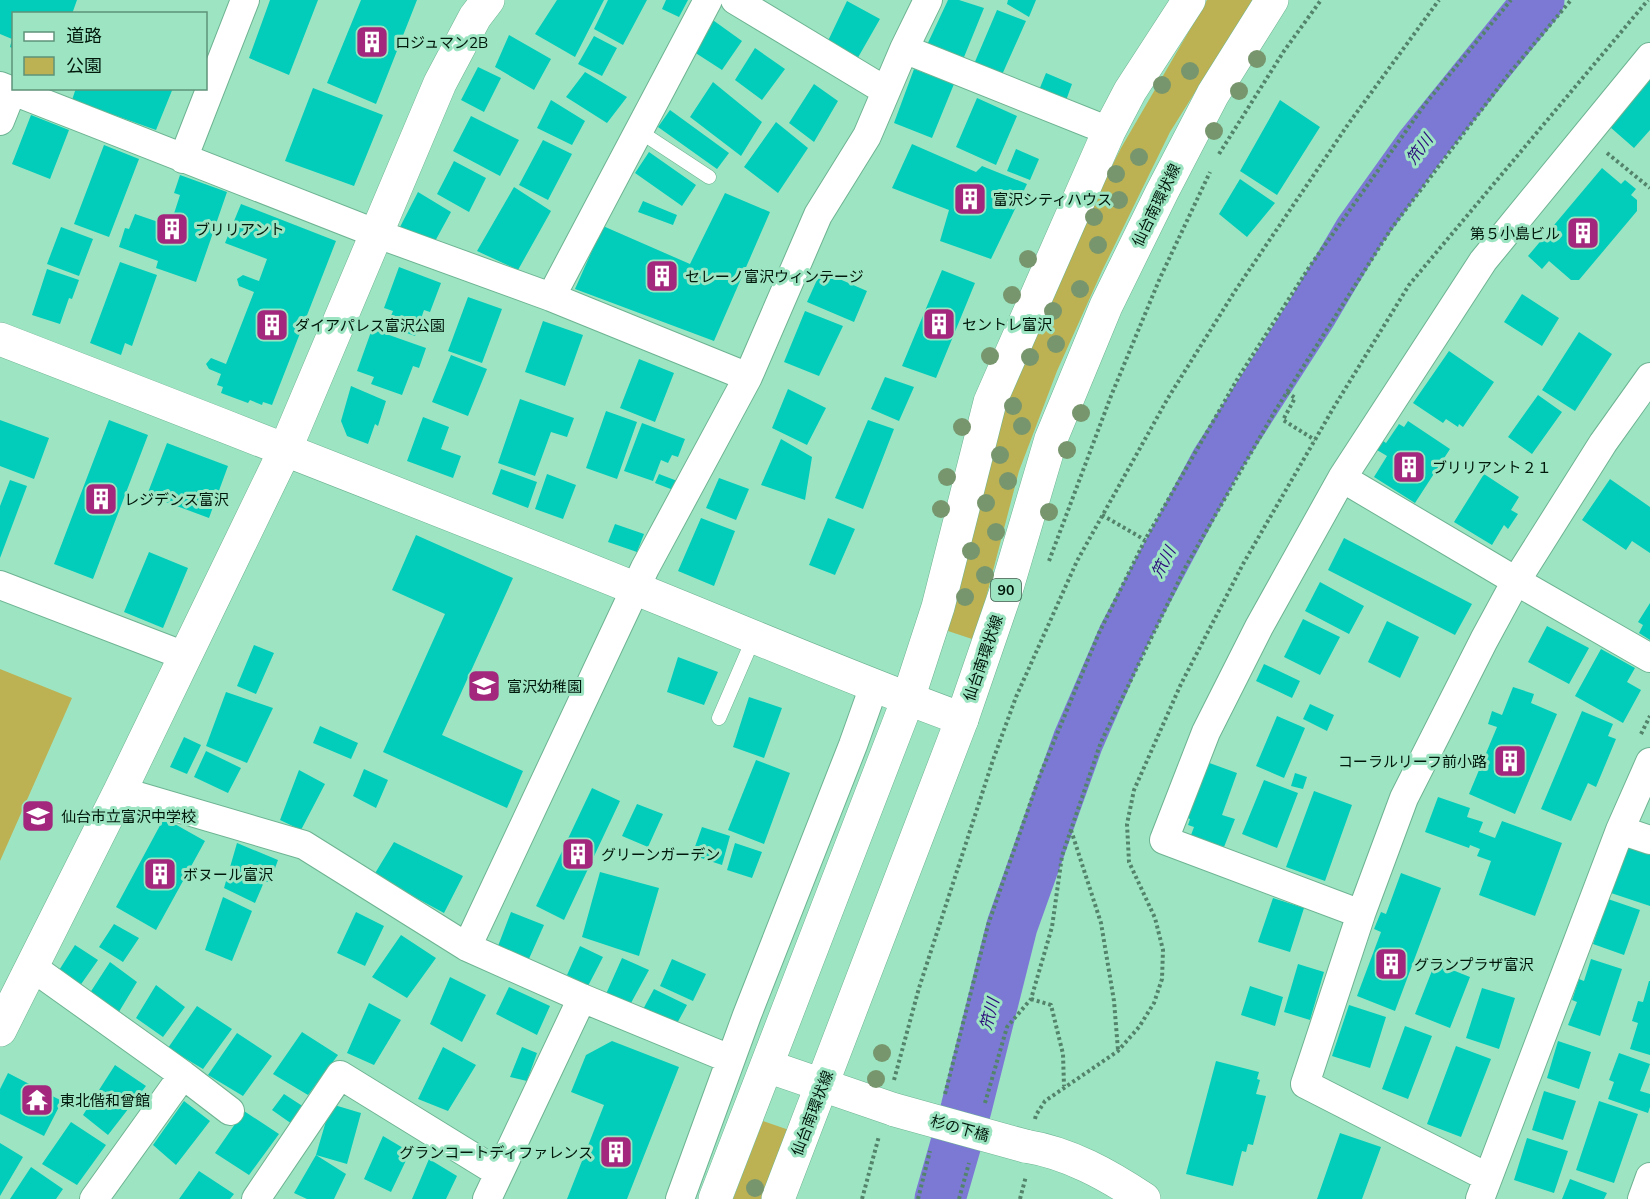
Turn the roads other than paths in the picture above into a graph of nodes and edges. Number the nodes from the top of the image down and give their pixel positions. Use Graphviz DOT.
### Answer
graph roads {
  1 [pos="245,0"];
  2 [pos="488,0"];
  3 [pos="708,0"];
  4 [pos="735,0"];
  5 [pos="928,0"];
  6 [pos="1189,0"];
  7 [pos="1272,0"];
  8 [pos="904,49"];
  9 [pos="1650,57"];
  10 [pos="6,88"];
  11 [pos="886,91"];
  12 [pos="0,121"];
  13 [pos="639,131"];
  14 [pos="1109,131"];
  15 [pos="183,159"];
  16 [pos="709,177"];
  17 [pos="375,233"];
  18 [pos="551,297"];
  19 [pos="0,339"];
  20 [pos="748,377"];
  21 [pos="1650,377"];
  22 [pos="285,450"];
  23 [pos="1342,478"];
  24 [pos="1515,581"];
  25 [pos="0,585"];
  26 [pos="635,588"];
  27 [pos="754,637"];
  28 [pos="185,656"];
  29 [pos="1650,658"];
  30 [pos="874,686"];
  31 [pos="908,699"];
  32 [pos="719,718"];
  33 [pos="963,719"];
  34 [pos="1650,762"];
  35 [pos="120,791"];
  36 [pos="1620,830"];
  37 [pos="1650,840"];
  38 [pos="1361,914"];
  39 [pos="467,947"];
  40 [pos="32,967"];
  41 [pos="582,998"];
  42 [pos="0,1030"];
  43 [pos="730,1059"];
  44 [pos="767,1066"];
  45 [pos="183,1075"];
  46 [pos="822,1086"];
  47 [pos="230,1112"];
  48 [pos="499,1173"];
  49 [pos="1650,1177"];
  50 [pos="1483,1188"];
  51 [pos="94,1199"];
  52 [pos="256,1199"];
  53 [pos="487,1199"];
  54 [pos="680,1199"];
  55 [pos="715,1199"];
  56 [pos="778,1199"];
  57 [pos="1144,1199"];
  58 [pos="1642,1199"];
  1 -- 15 [label="street"];
  2 -- 17 [label="street"];
  3 -- 13 [label="street"];
  4 -- 11 [label="street"];
  5 -- 8 [label="street"];
  6 -- 14 [label="street"];
  7 -- 33 [label="street, 仙台南環状線 / 90"];
  8 -- 11 [label="street"];
  8 -- 14 [label="street"];
  9 -- 23 [label="street"];
  10 -- 12 [label="street"];
  10 -- 15 [label="street"];
  11 -- 20 [label="street"];
  13 -- 16 [label="lane"];
  13 -- 18 [label="street"];
  14 -- 31 [label="street"];
  15 -- 17 [label="street"];
  17 -- 18 [label="street"];
  17 -- 22 [label="street"];
  18 -- 20 [label="street"];
  19 -- 22 [label="street"];
  20 -- 26 [label="street"];
  21 -- 24 [label="street"];
  22 -- 26 [label="street"];
  22 -- 28 [label="street"];
  23 -- 24 [label="street"];
  23 -- 38 [label="street"];
  24 -- 29 [label="street"];
  24 -- 38 [label="street"];
  25 -- 28 [label="street"];
  26 -- 27 [label="street"];
  26 -- 39 [label="street"];
  27 -- 30 [label="street"];
  27 -- 32 [label="lane"];
  28 -- 35 [label="street"];
  30 -- 31 [label="street"];
  30 -- 43 [label="street"];
  31 -- 33 [label="street"];
  31 -- 44 [label="street"];
  33 -- 46 [label="street, 仙台南環状線 / 90"];
  34 -- 36 [label="street"];
  35 -- 39 [label="street"];
  35 -- 40 [label="street"];
  36 -- 37 [label="street"];
  36 -- 50 [label="street"];
  38 -- 50 [label="street"];
  39 -- 41 [label="street"];
  40 -- 42 [label="street"];
  40 -- 45 [label="street"];
  41 -- 43 [label="street"];
  41 -- 48 [label="street"];
  43 -- 54 [label="street"];
  44 -- 46 [label="street, 杉の下橋"];
  44 -- 55 [label="street"];
  45 -- 47 [label="street"];
  45 -- 51 [label="street"];
  46 -- 56 [label="street, 仙台南環状線 / 90"];
  46 -- 57 [label="street, 杉の下橋, bridge"];
  48 -- 52 [label="street"];
  48 -- 53 [label="street"];
  49 -- 58 [label="street"];
}
